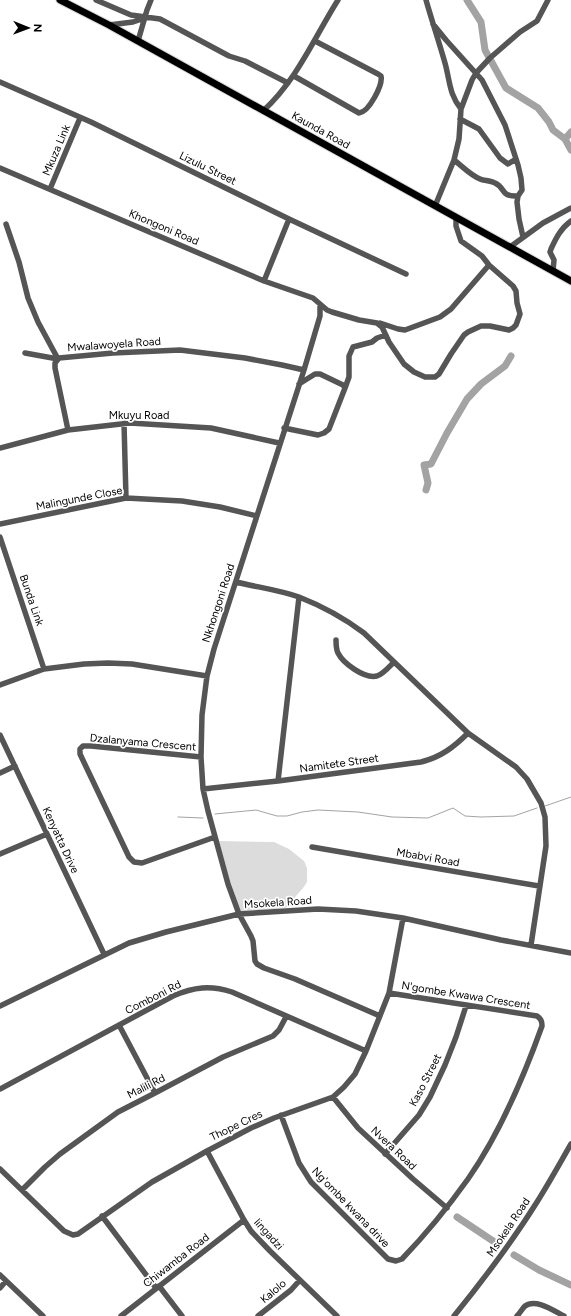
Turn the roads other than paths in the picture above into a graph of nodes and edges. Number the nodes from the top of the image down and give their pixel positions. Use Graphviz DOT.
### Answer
graph roads {
  1 [pos="60,0"];
  2 [pos="96,0"];
  3 [pos="151,0"];
  4 [pos="338,0"];
  5 [pos="426,0"];
  6 [pos="548,0"];
  7 [pos="145,17"];
  8 [pos="433,24"];
  9 [pos="109,25"];
  10 [pos="138,41"];
  11 [pos="315,41"];
  12 [pos="476,73"];
  13 [pos="294,76"];
  14 [pos="0,82"];
  15 [pos="288,83"];
  16 [pos="461,110"];
  17 [pos="264,111"];
  18 [pos="80,118"];
  19 [pos="460,119"];
  20 [pos="516,159"];
  21 [pos="454,160"];
  22 [pos="0,168"];
  23 [pos="50,189"];
  24 [pos="518,196"];
  25 [pos="435,206"];
  26 [pos="571,208"];
  27 [pos="457,218"];
  28 [pos="289,219"];
  29 [pos="571,221"];
  30 [pos="6,224"];
  31 [pos="523,237"];
  32 [pos="510,247"];
  33 [pos="489,265"];
  34 [pos="553,271"];
  35 [pos="406,274"];
  36 [pos="264,281"];
  37 [pos="571,281"];
  38 [pos="320,304"];
  39 [pos="377,323"];
  40 [pos="386,335"];
  41 [pos="25,353"];
  42 [pos="58,359"];
  43 [pos="304,370"];
  44 [pos="299,384"];
  45 [pos="345,388"];
  46 [pos="124,423"];
  47 [pos="284,428"];
  48 [pos="68,430"];
  49 [pos="280,443"];
  50 [pos="0,448"];
  51 [pos="126,498"];
  52 [pos="257,516"];
  53 [pos="0,524"];
  54 [pos="0,537"];
  55 [pos="236,582"];
  56 [pos="299,597"];
  57 [pos="336,640"];
  58 [pos="394,662"];
  59 [pos="44,669"];
  60 [pos="207,676"];
  61 [pos="0,685"];
  62 [pos="468,733"];
  63 [pos="0,735"];
  64 [pos="201,757"];
  65 [pos="15,766"];
  66 [pos="0,773"];
  67 [pos="278,781"];
  68 [pos="204,789"];
  69 [pos="47,834"];
  70 [pos="215,837"];
  71 [pos="312,847"];
  72 [pos="0,854"];
  73 [pos="539,886"];
  74 [pos="239,914"];
  75 [pos="402,918"];
  76 [pos="531,945"];
  77 [pos="571,953"];
  78 [pos="104,954"];
  79 [pos="389,993"];
  80 [pos="0,1006"];
  81 [pos="466,1006"];
  82 [pos="380,1016"];
  83 [pos="286,1017"];
  84 [pos="120,1025"];
  85 [pos="366,1051"];
  86 [pos="0,1089"];
  87 [pos="155,1093"];
  88 [pos="333,1097"];
  89 [pos="281,1115"];
  90 [pos="571,1144"];
  91 [pos="207,1151"];
  92 [pos="385,1154"];
  93 [pos="0,1169"];
  94 [pos="22,1190"];
  95 [pos="447,1208"];
  96 [pos="102,1216"];
  97 [pos="244,1220"];
  98 [pos="0,1275"];
  99 [pos="300,1280"];
  100 [pos="6,1281"];
  101 [pos="157,1287"];
  102 [pos="0,1288"];
  103 [pos="43,1316"];
  104 [pos="120,1316"];
  105 [pos="182,1316"];
  106 [pos="258,1316"];
  107 [pos="337,1316"];
  108 [pos="454,1316"];
  109 [pos="517,1316"];
  110 [pos="564,1316"];
  1 -- 9 [label="main road, Kaunda Road"];
  2 -- 7 [label="street"];
  3 -- 7 [label="street"];
  4 -- 11 [label="street"];
  5 -- 8 [label="street"];
  6 -- 12 [label="street"];
  7 -- 9 [label="street"];
  7 -- 10 [label="street"];
  7 -- 15 [label="street"];
  8 -- 12 [label="street"];
  8 -- 16 [label="street"];
  9 -- 10 [label="main road, Kaunda Road"];
  10 -- 17 [label="main road, Kaunda Road"];
  11 -- 13 [label="street"];
  11 -- 13 [label="street"];
  12 -- 16 [label="street"];
  12 -- 20 [label="street"];
  13 -- 15 [label="street"];
  14 -- 18 [label="street, Lizulu Street"];
  15 -- 17 [label="street"];
  16 -- 19 [label="street"];
  17 -- 25 [label="main road, Kaunda Road"];
  18 -- 23 [label="street, Mkuza Link"];
  18 -- 28 [label="street, Lizulu Street"];
  19 -- 20 [label="street"];
  19 -- 21 [label="street"];
  20 -- 24 [label="street"];
  21 -- 24 [label="street"];
  21 -- 25 [label="street"];
  22 -- 23 [label="street, Khongoni Road"];
  23 -- 36 [label="street, Khongoni Road"];
  24 -- 31 [label="street"];
  25 -- 27 [label="main road, Kaunda Road"];
  26 -- 31 [label="street"];
  27 -- 32 [label="main road, Kaunda Road"];
  27 -- 33 [label="street"];
  28 -- 35 [label="street, Lizulu Street"];
  28 -- 36 [label="street"];
  29 -- 34 [label="street"];
  30 -- 42 [label="street"];
  31 -- 32 [label="street"];
  32 -- 34 [label="main road, Kaunda Road"];
  33 -- 39 [label="street, Khongoni Road"];
  33 -- 40 [label="street"];
  34 -- 37 [label="main road, Kaunda Road"];
  36 -- 38 [label="street, Khongoni Road"];
  38 -- 39 [label="street, Khongoni Road"];
  38 -- 43 [label="street, Nkhongoni Road"];
  39 -- 40 [label="street"];
  40 -- 45 [label="street"];
  41 -- 42 [label="street"];
  42 -- 43 [label="street, Mwalawoyela Road"];
  42 -- 48 [label="street, Mwalawoyela Road"];
  43 -- 44 [label="street, Nkhongoni Road"];
  44 -- 45 [label="street"];
  44 -- 47 [label="street, Nkhongoni Road"];
  45 -- 47 [label="street"];
  46 -- 48 [label="street, Mkuyu Road"];
  46 -- 49 [label="street, Mkuyu Road"];
  46 -- 51 [label="street"];
  47 -- 49 [label="street, Nkhongoni Road"];
  48 -- 50 [label="street, Mkuyu Road"];
  49 -- 52 [label="street, Nkhongoni Road"];
  51 -- 52 [label="street, Malingunde Close"];
  51 -- 53 [label="street, Malingunde Close"];
  52 -- 55 [label="street, Nkhongoni Road"];
  54 -- 59 [label="street, Bunda Link"];
  55 -- 56 [label="street"];
  55 -- 60 [label="street, Nkhongoni Road"];
  56 -- 58 [label="street"];
  56 -- 67 [label="street"];
  57 -- 58 [label="street"];
  58 -- 62 [label="street"];
  59 -- 60 [label="street"];
  59 -- 61 [label="street"];
  60 -- 64 [label="street, Nkhongoni Road"];
  62 -- 67 [label="street, Namitete Street"];
  62 -- 73 [label="street"];
  63 -- 65 [label="street, Kenyatta Drive"];
  64 -- 68 [label="street, Nkhongoni Road"];
  64 -- 70 [label="street, Dzalanyama Crescent"];
  65 -- 66 [label="street"];
  65 -- 69 [label="street, Kenyatta Drive"];
  67 -- 68 [label="street, Namitete Street"];
  68 -- 70 [label="street, Nkhongoni Road"];
  69 -- 72 [label="street"];
  69 -- 78 [label="street, Kenyatta Drive"];
  70 -- 74 [label="street, Nkhongoni Road"];
  71 -- 73 [label="street, Mbabvi Road"];
  73 -- 76 [label="street"];
  74 -- 75 [label="street, Msokela Road"];
  74 -- 78 [label="street, Msokela Road"];
  74 -- 82 [label="street, Nkhongoni Road"];
  75 -- 76 [label="street, Msokela Road"];
  75 -- 79 [label="street, Thope Cres"];
  76 -- 77 [label="street, Msokela Road"];
  78 -- 80 [label="street, Msokela Road"];
  79 -- 81 [label="street, N'gombe Kwawa Crescent"];
  79 -- 82 [label="street, Thope Cres"];
  81 -- 92 [label="street, Kaso Street"];
  81 -- 95 [label="street, N'gombe Kwawa Crescent"];
  82 -- 85 [label="street, Thope Cres"];
  83 -- 84 [label="street, Comboni Rd"];
  83 -- 85 [label="street, Comboni Rd"];
  83 -- 87 [label="street, Malili Rd"];
  84 -- 86 [label="street, Comboni Rd"];
  84 -- 87 [label="street"];
  85 -- 88 [label="street, Thope Cres"];
  87 -- 94 [label="street, Malili Rd"];
  88 -- 89 [label="street, Thope Cres"];
  88 -- 92 [label="street, Nvera Road"];
  89 -- 91 [label="street, Thope Cres"];
  89 -- 95 [label="street, Ng'ombe kwana drive"];
  90 -- 108 [label="street, Msokela Road"];
  91 -- 96 [label="street, Thope Cres"];
  91 -- 97 [label="street, lingadzi"];
  92 -- 95 [label="street, Nvera Road"];
  93 -- 94 [label="street, Thope Cres"];
  94 -- 96 [label="street, Thope Cres"];
  96 -- 101 [label="street"];
  97 -- 99 [label="street, lingadzi"];
  97 -- 101 [label="street, Chiwamba Road"];
  98 -- 100 [label="street"];
  99 -- 106 [label="street, Kalolo"];
  99 -- 107 [label="street, lingadzi"];
  100 -- 102 [label="street"];
  100 -- 103 [label="street"];
  101 -- 104 [label="street, Chiwamba Road"];
  101 -- 105 [label="street"];
  109 -- 110 [label="street"];
}
